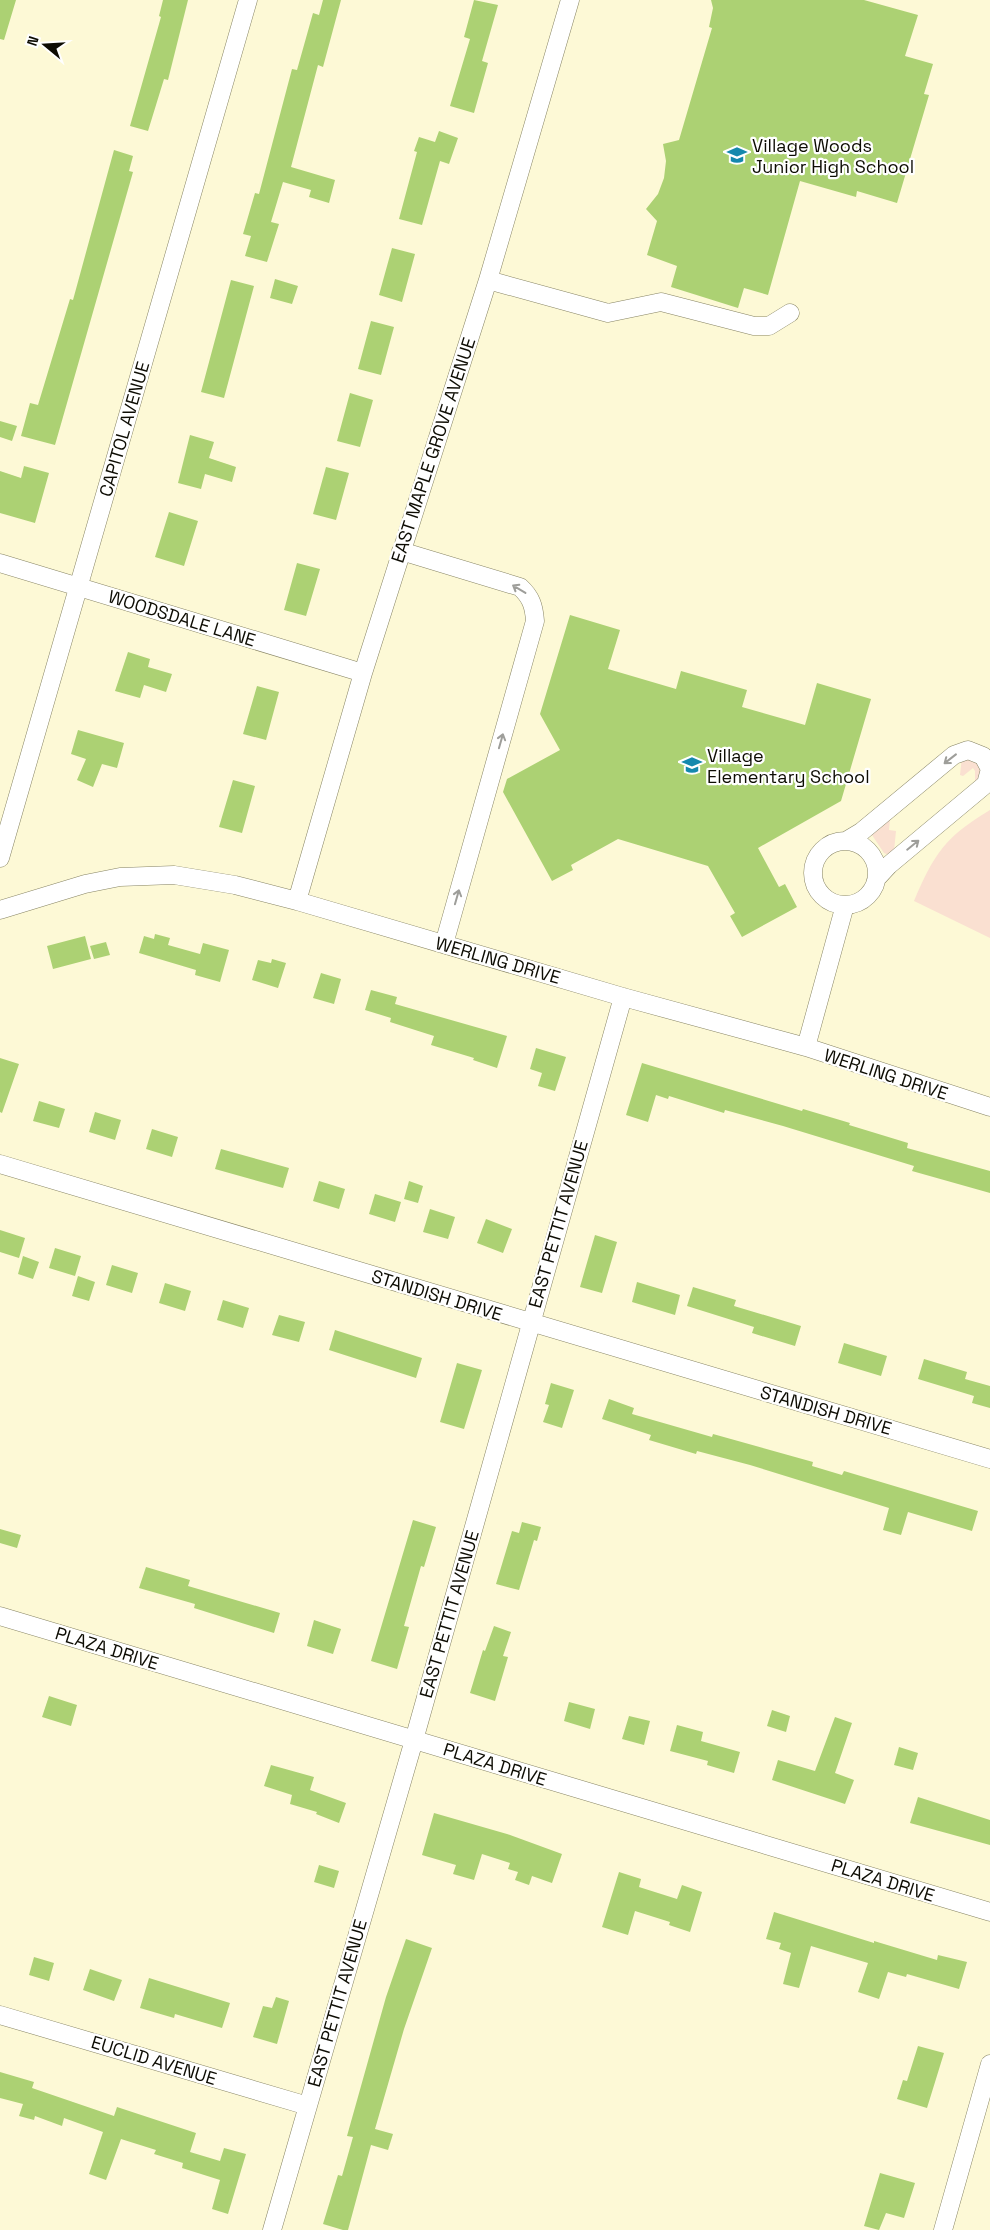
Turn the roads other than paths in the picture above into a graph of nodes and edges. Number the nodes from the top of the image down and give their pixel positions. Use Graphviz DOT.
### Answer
graph roads {
  1 [pos="248,0"];
  2 [pos="570,0"];
  3 [pos="488,280"];
  4 [pos="790,313"];
  5 [pos="400,551"];
  6 [pos="0,563"];
  7 [pos="79,586"];
  8 [pos="363,673"];
  9 [pos="846,841"];
  10 [pos="0,858"];
  11 [pos="877,878"];
  12 [pos="298,900"];
  13 [pos="845,905"];
  14 [pos="0,910"];
  15 [pos="444,944"];
  16 [pos="623,997"];
  17 [pos="806,1047"];
  18 [pos="990,1108"];
  19 [pos="0,1164"];
  20 [pos="530,1323"];
  21 [pos="990,1458"];
  22 [pos="0,1616"];
  23 [pos="414,1740"];
  24 [pos="990,1912"];
  25 [pos="0,2015"];
  26 [pos="990,2064"];
  27 [pos="308,2106"];
  28 [pos="272,2230"];
  29 [pos="943,2230"];
  1 -- 7 [label="street, CAPITOL AVENUE"];
  2 -- 3 [label="street, EAST MAPLE GROVE AVENUE"];
  3 -- 4 [label="street"];
  3 -- 5 [label="street, EAST MAPLE GROVE AVENUE"];
  5 -- 8 [label="street, EAST MAPLE GROVE AVENUE"];
  15 -- 5 [label="street, one-way"];
  6 -- 7 [label="street, WOODSDALE LANE"];
  7 -- 8 [label="street, WOODSDALE LANE"];
  7 -- 10 [label="street, CAPITOL AVENUE"];
  8 -- 12 [label="street, EAST MAPLE GROVE AVENUE"];
  9 -- 11 [label="street"];
  11 -- 9 [label="street, one-way"];
  9 -- 13 [label="street"];
  11 -- 13 [label="street"];
  12 -- 14 [label="street, WERLING DRIVE"];
  12 -- 15 [label="street, WERLING DRIVE"];
  13 -- 17 [label="street"];
  15 -- 16 [label="street, WERLING DRIVE"];
  16 -- 17 [label="street, WERLING DRIVE"];
  16 -- 20 [label="street, EAST PETTIT AVENUE"];
  17 -- 18 [label="street, WERLING DRIVE"];
  19 -- 20 [label="street, STANDISH DRIVE"];
  20 -- 21 [label="street, STANDISH DRIVE"];
  20 -- 23 [label="street, EAST PETTIT AVENUE"];
  22 -- 23 [label="street, PLAZA DRIVE"];
  23 -- 24 [label="street, PLAZA DRIVE"];
  23 -- 27 [label="street, EAST PETTIT AVENUE"];
  25 -- 27 [label="street, EUCLID AVENUE"];
  26 -- 29 [label="street"];
  27 -- 28 [label="street, EAST PETTIT AVENUE"];
}
